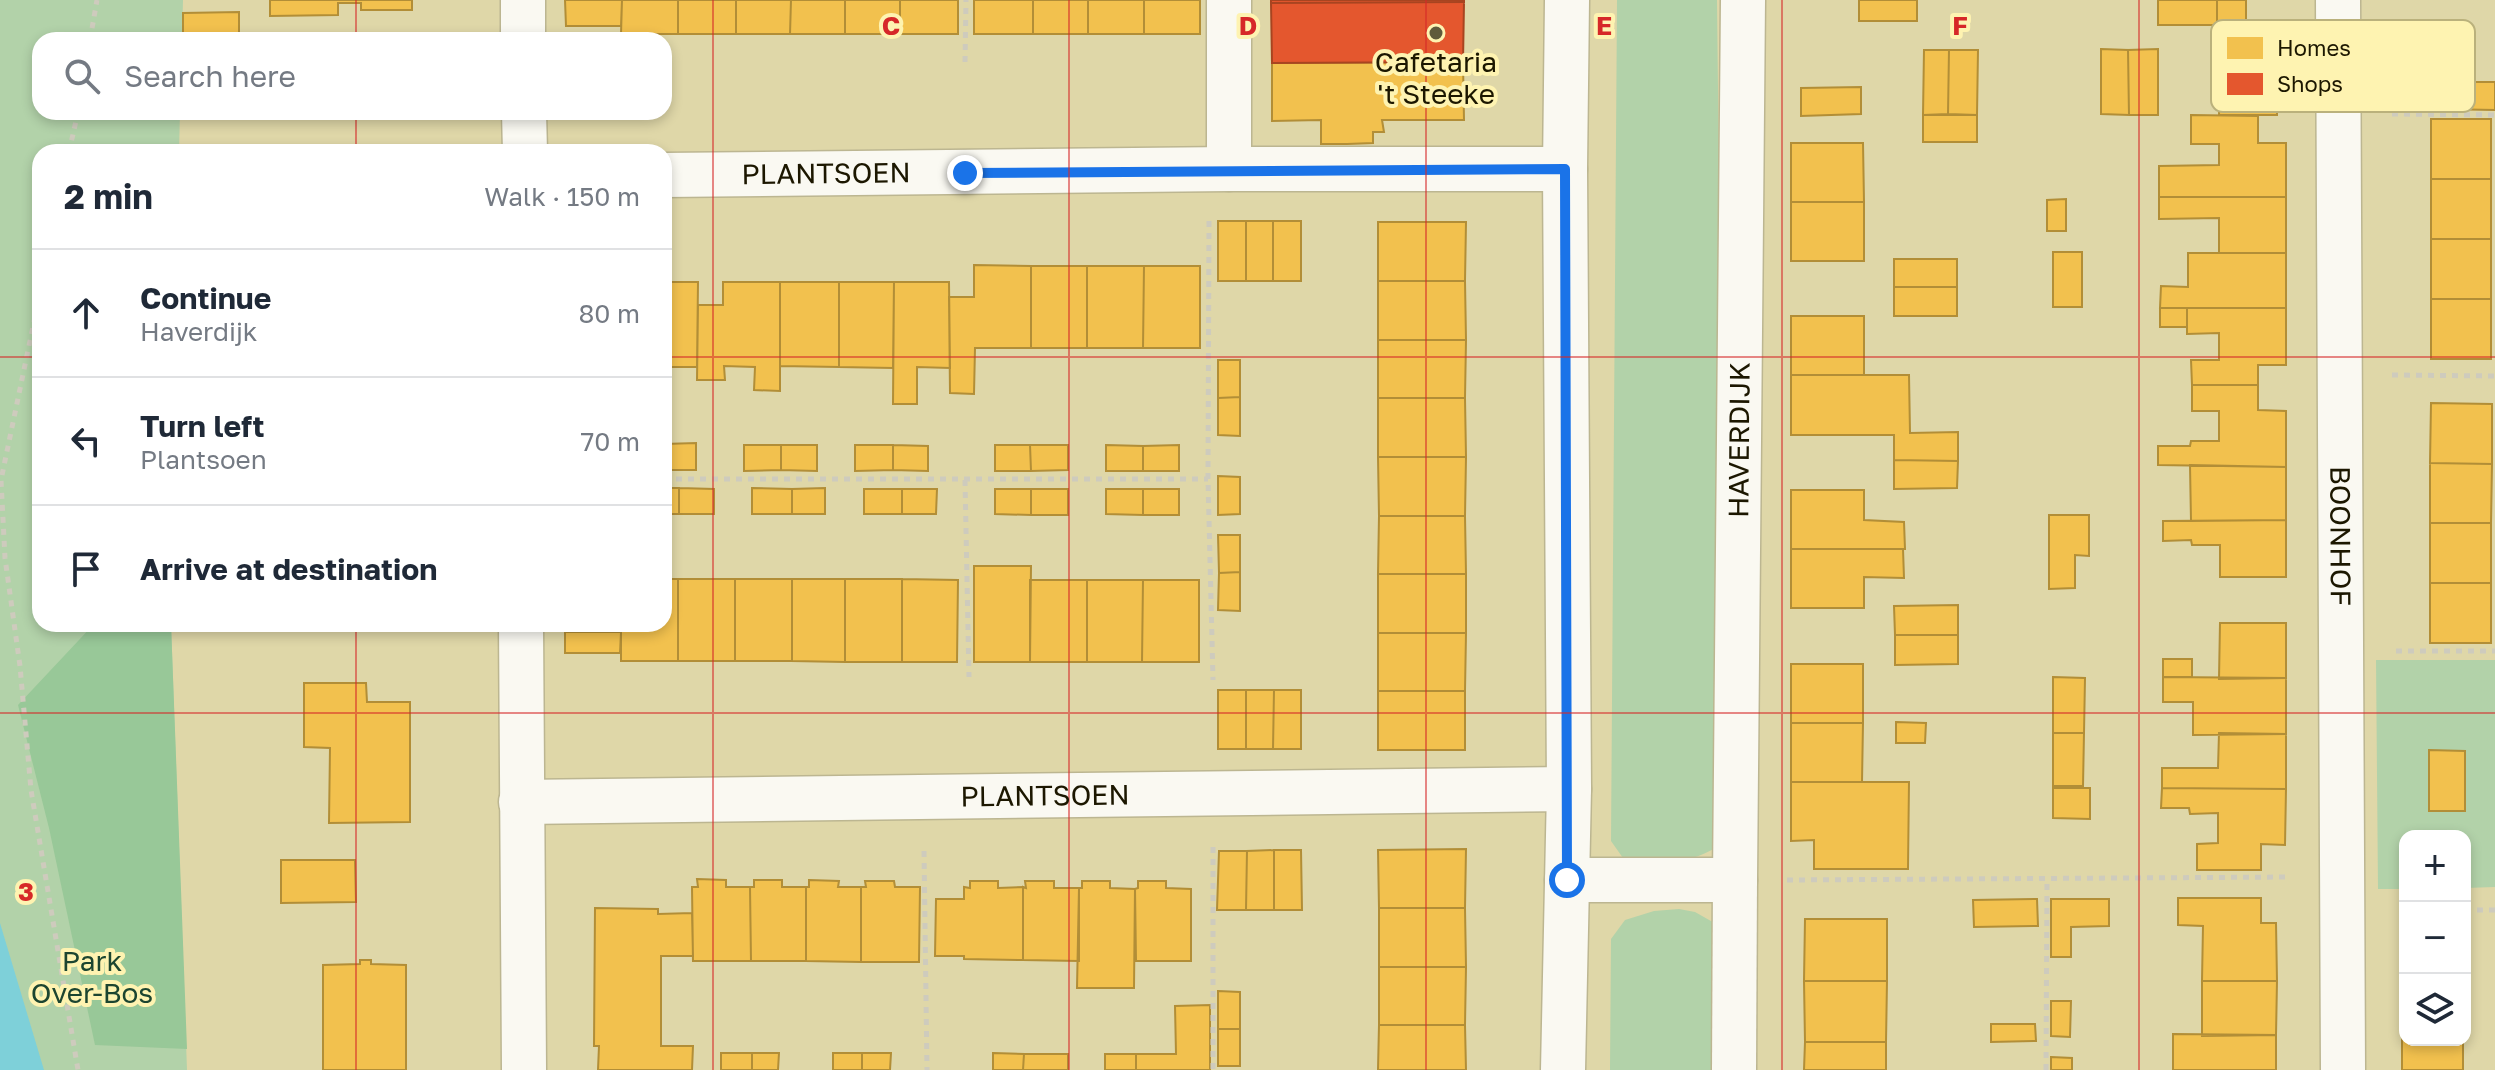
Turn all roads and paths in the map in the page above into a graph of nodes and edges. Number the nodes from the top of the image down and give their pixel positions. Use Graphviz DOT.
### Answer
graph roads {
  1 [pos="97,0"];
  2 [pos="523,0"];
  3 [pos="966,0"];
  4 [pos="1229,0"];
  5 [pos="1567,0"];
  6 [pos="1743,0"];
  7 [pos="2338,0"];
  8 [pos="2338,20"];
  9 [pos="91,32"];
  10 [pos="523,32"];
  11 [pos="965,62"];
  12 [pos="2339,114"];
  13 [pos="2495,115"];
  14 [pos="76,120"];
  15 [pos="524,120"];
  16 [pos="71,144"];
  17 [pos="525,144"];
  18 [pos="1565,169"];
  19 [pos="1219,170"];
  20 [pos="672,175"];
  21 [pos="32,331"];
  22 [pos="2340,374"];
  23 [pos="2495,376"];
  24 [pos="672,479"];
  25 [pos="1208,479"];
  26 [pos="965,480"];
  27 [pos="521,632"];
  28 [pos="2341,651"];
  29 [pos="2495,651"];
  30 [pos="969,677"];
  31 [pos="1213,680"];
  32 [pos="1569,789"];
  33 [pos="1213,794"];
  34 [pos="923,798"];
  35 [pos="521,802"];
  36 [pos="2342,876"];
  37 [pos="2047,879"];
  38 [pos="1567,880"];
  39 [pos="1735,880"];
  40 [pos="2471,910"];
  41 [pos="2495,910"];
  42 [pos="78,1070"];
  43 [pos="524,1070"];
  44 [pos="927,1070"];
  45 [pos="1213,1070"];
  46 [pos="1563,1070"];
  47 [pos="1734,1070"];
  48 [pos="2046,1070"];
  49 [pos="2343,1070"];
  1 -- 9 [label="path"];
  2 -- 10 [label="street"];
  3 -- 11 [label="path"];
  4 -- 19 [label="street"];
  5 -- 18 [label="street"];
  6 -- 39 [label="street, HAVERDIJK"];
  7 -- 8 [label="street, BOONHOF"];
  12 -- 13 [label="path"];
  12 -- 22 [label="street, BOONHOF"];
  14 -- 16 [label="path"];
  15 -- 17 [label="street"];
  18 -- 19 [label="street, PLANTSOEN"];
  18 -- 32 [label="street"];
  19 -- 20 [label="street, PLANTSOEN"];
  19 -- 25 [label="path"];
  21 -- 42 [label="path"];
  22 -- 23 [label="path"];
  22 -- 28 [label="street, BOONHOF"];
  24 -- 26 [label="path"];
  25 -- 26 [label="path"];
  25 -- 31 [label="path"];
  26 -- 30 [label="path"];
  27 -- 35 [label="street"];
  28 -- 29 [label="path"];
  28 -- 36 [label="street, BOONHOF"];
  32 -- 33 [label="street, PLANTSOEN"];
  32 -- 38 [label="street"];
  33 -- 34 [label="street, PLANTSOEN"];
  33 -- 45 [label="path"];
  34 -- 35 [label="street, PLANTSOEN"];
  34 -- 44 [label="path"];
  35 -- 43 [label="street"];
  36 -- 37 [label="path"];
  36 -- 49 [label="street, BOONHOF"];
  37 -- 39 [label="path"];
  37 -- 48 [label="path"];
  38 -- 39 [label="street"];
  38 -- 46 [label="street"];
  39 -- 47 [label="street, HAVERDIJK"];
  40 -- 41 [label="path"];
}
